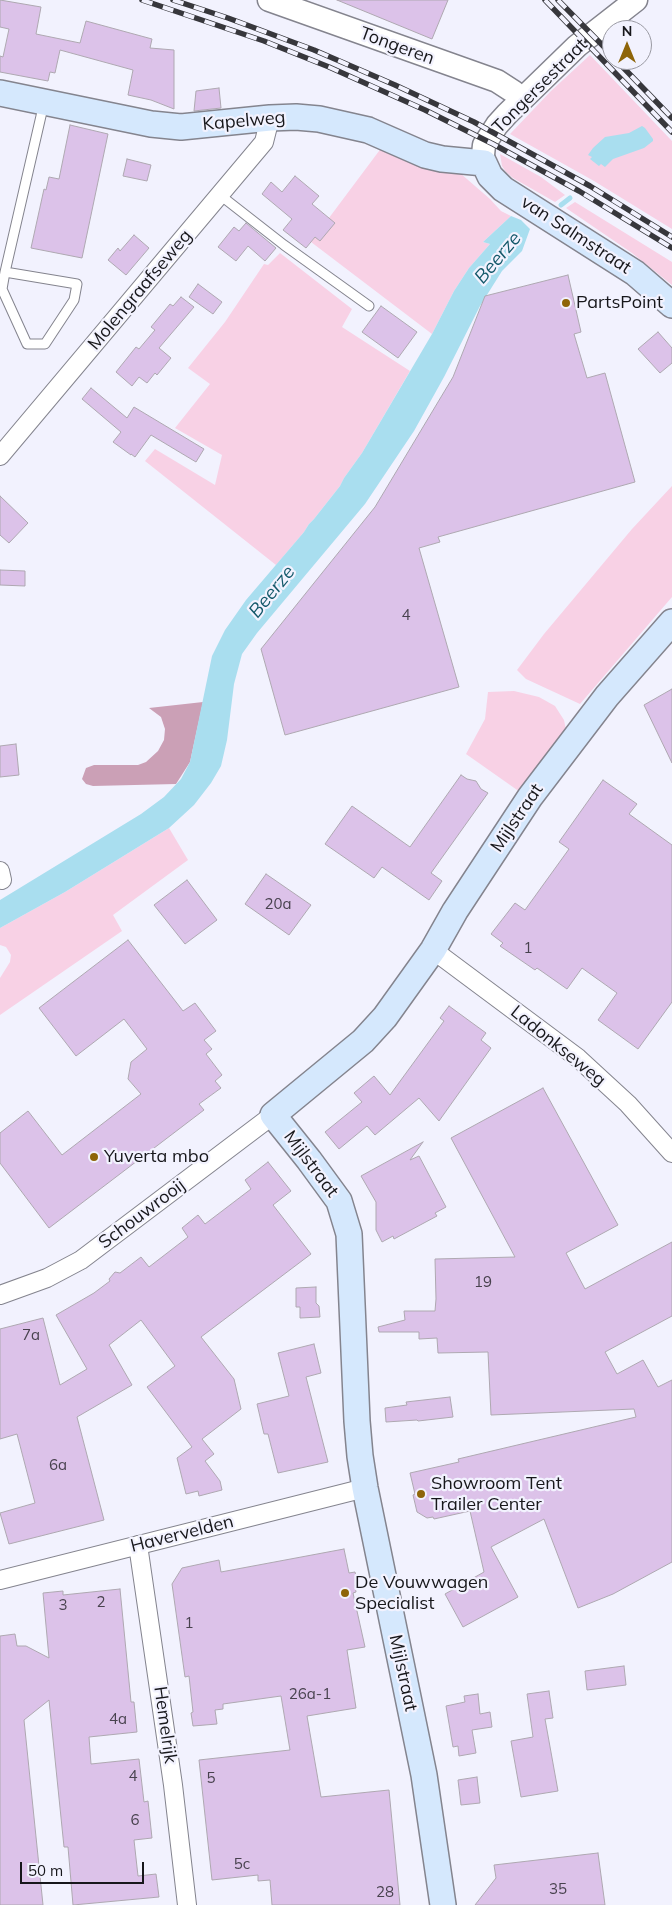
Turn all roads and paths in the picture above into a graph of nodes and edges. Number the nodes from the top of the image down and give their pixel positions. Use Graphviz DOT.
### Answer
graph roads {
  1 [pos="269,0"];
  2 [pos="636,0"];
  3 [pos="0,93"];
  4 [pos="521,99"];
  5 [pos="44,102"];
  6 [pos="270,118"];
  7 [pos="484,163"];
  8 [pos="220,196"];
  9 [pos="5,272"];
  10 [pos="672,305"];
  11 [pos="368,306"];
  12 [pos="0,456"];
  13 [pos="672,622"];
  14 [pos="433,950"];
  15 [pos="273,1115"];
  16 [pos="672,1153"];
  17 [pos="0,1295"];
  18 [pos="365,1488"];
  19 [pos="138,1545"];
  20 [pos="0,1580"];
  21 [pos="187,1905"];
  22 [pos="443,1905"];
  1 -- 4 [label="street, Tongeren"];
  2 -- 4 [label="street, Tongersestraat"];
  3 -- 5 [label="main road, Kapelweg"];
  4 -- 7 [label="street, Tongersestraat"];
  5 -- 6 [label="main road, Kapelweg"];
  5 -- 9 [label="lane"];
  6 -- 7 [label="main road, Kapelweg"];
  6 -- 8 [label="street, Molengraafseweg"];
  7 -- 10 [label="main road, van Salmstraat"];
  8 -- 11 [label="lane"];
  8 -- 12 [label="street, Molengraafseweg"];
  9 -- 9 [label="lane"];
  13 -- 14 [label="main road, Mijlstraat"];
  14 -- 15 [label="main road, Mijlstraat"];
  14 -- 16 [label="street, Ladonkseweg"];
  15 -- 17 [label="street, Schouwrooij"];
  15 -- 18 [label="main road, Mijlstraat"];
  18 -- 19 [label="street, Havervelden"];
  18 -- 22 [label="main road, Mijlstraat"];
  19 -- 20 [label="street, Havervelden"];
  19 -- 21 [label="street, Hemelrijk"];
}
